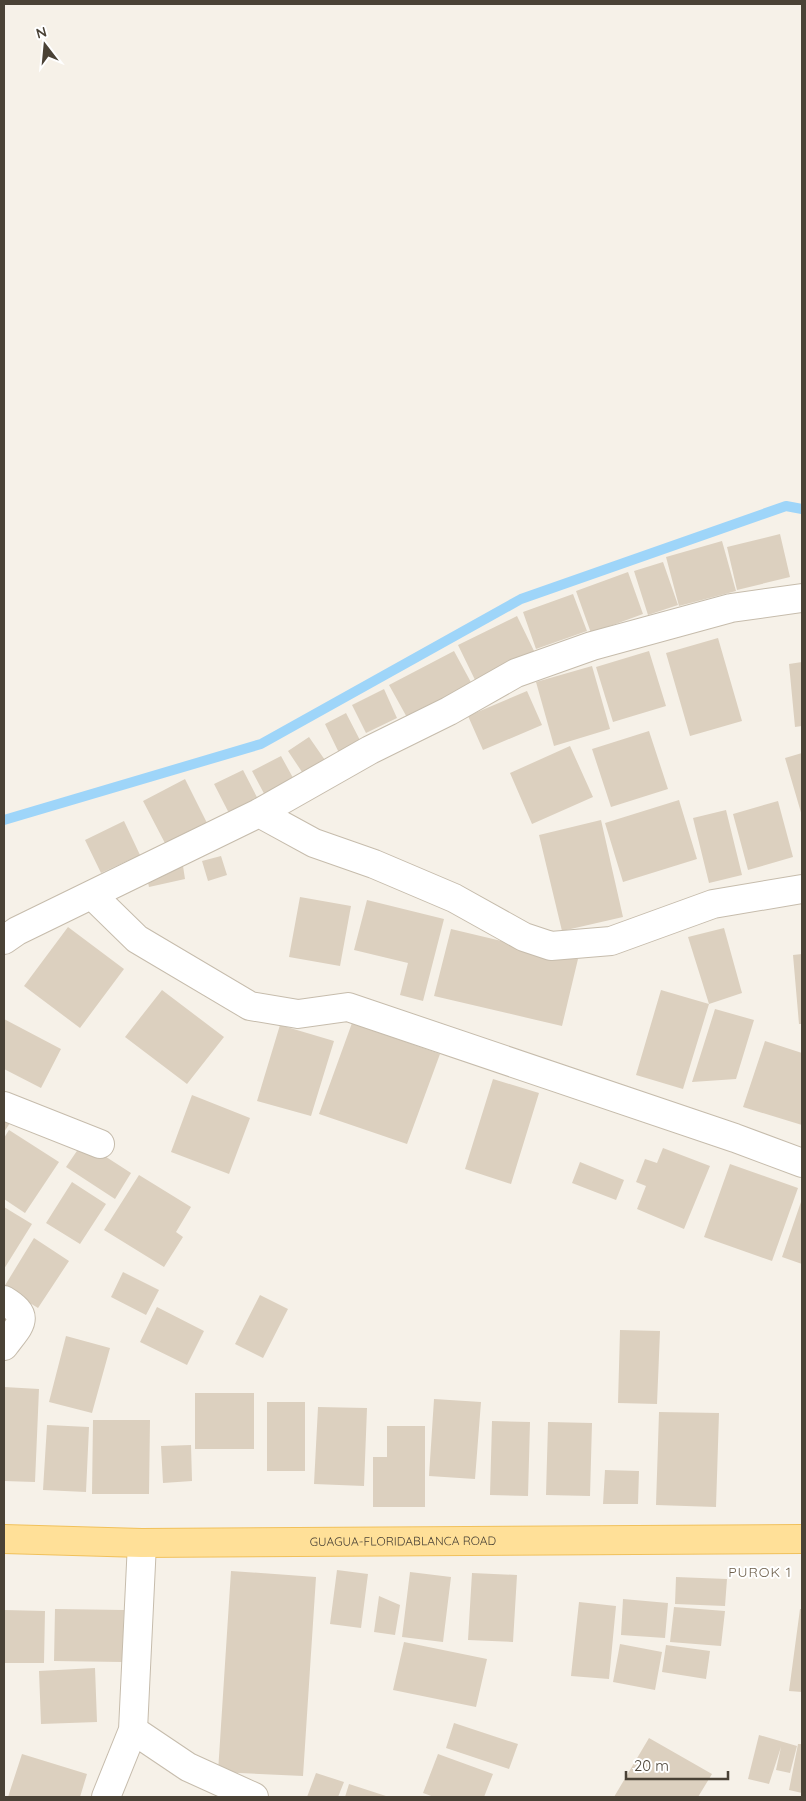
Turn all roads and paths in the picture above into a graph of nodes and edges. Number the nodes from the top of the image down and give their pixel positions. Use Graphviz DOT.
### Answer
graph roads {
  1 [pos="802,598"];
  2 [pos="259,813"];
  3 [pos="802,889"];
  4 [pos="92,895"];
  5 [pos="4,940"];
  6 [pos="4,1106"];
  7 [pos="100,1144"];
  8 [pos="802,1163"];
  9 [pos="4,1300"];
  10 [pos="4,1346"];
  11 [pos="4,1539"];
  12 [pos="802,1539"];
  13 [pos="142,1543"];
  14 [pos="133,1730"];
  15 [pos="106,1797"];
  16 [pos="254,1797"];
  1 -- 2 [label="street"];
  2 -- 3 [label="street"];
  2 -- 4 [label="street"];
  4 -- 5 [label="street"];
  4 -- 8 [label="street"];
  6 -- 7 [label="street"];
  9 -- 10 [label="street"];
  11 -- 13 [label="main road, GUAGUA-FLORIDABLANCA ROAD"];
  12 -- 13 [label="main road, GUAGUA-FLORIDABLANCA ROAD"];
  13 -- 14 [label="street"];
  14 -- 15 [label="street"];
  14 -- 16 [label="street"];
}
